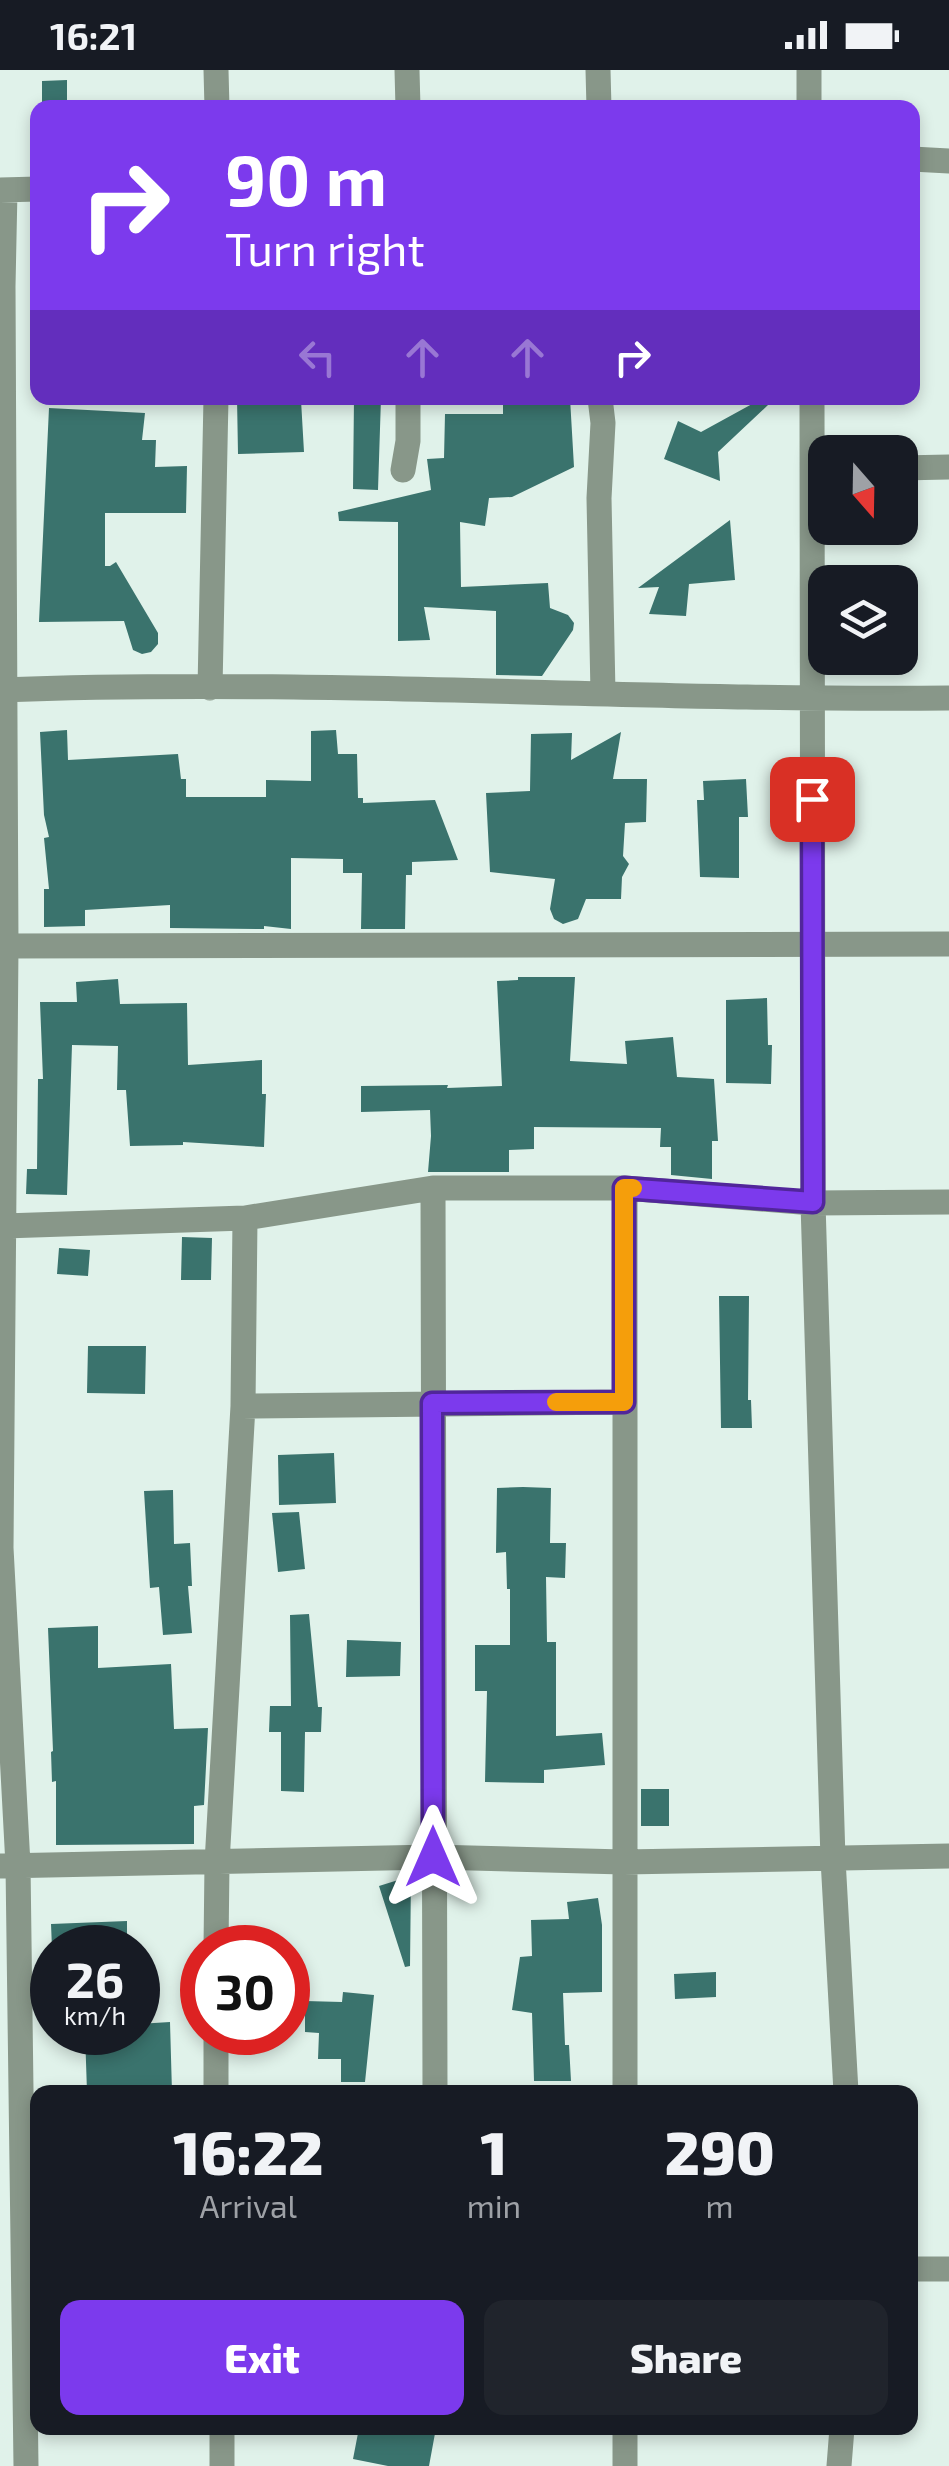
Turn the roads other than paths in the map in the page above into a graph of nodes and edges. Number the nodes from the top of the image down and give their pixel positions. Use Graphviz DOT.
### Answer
graph roads {
  1 [pos="216,70"];
  2 [pos="407,70"];
  3 [pos="598,70"];
  4 [pos="809,70"];
  5 [pos="218,100"];
  6 [pos="408,100"];
  7 [pos="599,100"];
  8 [pos="809,100"];
  9 [pos="920,160"];
  10 [pos="949,161"];
  11 [pos="30,189"];
  12 [pos="3,190"];
  13 [pos="216,405"];
  14 [pos="408,405"];
  15 [pos="601,405"];
  16 [pos="813,405"];
  17 [pos="815,435"];
  18 [pos="949,467"];
  19 [pos="918,468"];
  20 [pos="403,470"];
  21 [pos="816,545"];
  22 [pos="210,688"];
  23 [pos="2,690"];
  24 [pos="603,692"];
  25 [pos="949,698"];
  26 [pos="811,699"];
  27 [pos="812,944"];
  28 [pos="949,944"];
  29 [pos="6,946"];
  30 [pos="432,1188"];
  31 [pos="624,1188"];
  32 [pos="813,1202"];
  33 [pos="949,1202"];
  34 [pos="245,1218"];
  35 [pos="4,1226"];
  36 [pos="624,1402"];
  37 [pos="432,1403"];
  38 [pos="243,1406"];
  39 [pos="949,1856"];
  40 [pos="433,1857"];
  41 [pos="833,1859"];
  42 [pos="624,1862"];
  43 [pos="217,1863"];
  44 [pos="9,1866"];
  45 [pos="216,1925"];
  46 [pos="216,2055"];
  47 [pos="216,2085"];
  48 [pos="435,2085"];
  49 [pos="626,2085"];
  50 [pos="846,2085"];
  51 [pos="918,2269"];
  52 [pos="949,2269"];
  53 [pos="222,2435"];
  54 [pos="625,2435"];
  55 [pos="841,2435"];
  56 [pos="26,2466"];
  57 [pos="222,2466"];
  58 [pos="625,2466"];
  59 [pos="838,2466"];
  1 -- 5 [label="street"];
  2 -- 6 [label="street"];
  3 -- 7 [label="street"];
  4 -- 8 [label="street"];
  9 -- 10 [label="street"];
  11 -- 12 [label="street"];
  12 -- 23 [label="street"];
  13 -- 22 [label="street"];
  14 -- 20 [label="street"];
  15 -- 24 [label="street"];
  16 -- 17 [label="street"];
  18 -- 19 [label="street"];
  21 -- 26 [label="street"];
  22 -- 23 [label="street"];
  22 -- 24 [label="street"];
  23 -- 29 [label="street"];
  24 -- 26 [label="street"];
  25 -- 26 [label="street"];
  26 -- 27 [label="street"];
  27 -- 28 [label="street"];
  27 -- 29 [label="street"];
  27 -- 32 [label="street"];
  29 -- 35 [label="street"];
  30 -- 31 [label="street"];
  30 -- 34 [label="street"];
  30 -- 37 [label="street"];
  31 -- 32 [label="street"];
  31 -- 36 [label="street"];
  32 -- 33 [label="street"];
  32 -- 41 [label="street"];
  34 -- 35 [label="street"];
  34 -- 38 [label="street"];
  35 -- 44 [label="street"];
  36 -- 37 [label="street"];
  36 -- 42 [label="street"];
  37 -- 38 [label="street"];
  37 -- 40 [label="street"];
  38 -- 43 [label="street"];
  39 -- 41 [label="street"];
  40 -- 42 [label="street"];
  40 -- 43 [label="street"];
  40 -- 48 [label="street"];
  41 -- 42 [label="street"];
  41 -- 50 [label="street"];
  42 -- 49 [label="street"];
  43 -- 44 [label="street"];
  43 -- 45 [label="street"];
  44 -- 56 [label="street"];
  46 -- 47 [label="street"];
  51 -- 52 [label="street"];
  53 -- 57 [label="street"];
  54 -- 58 [label="street"];
  55 -- 59 [label="street"];
}
